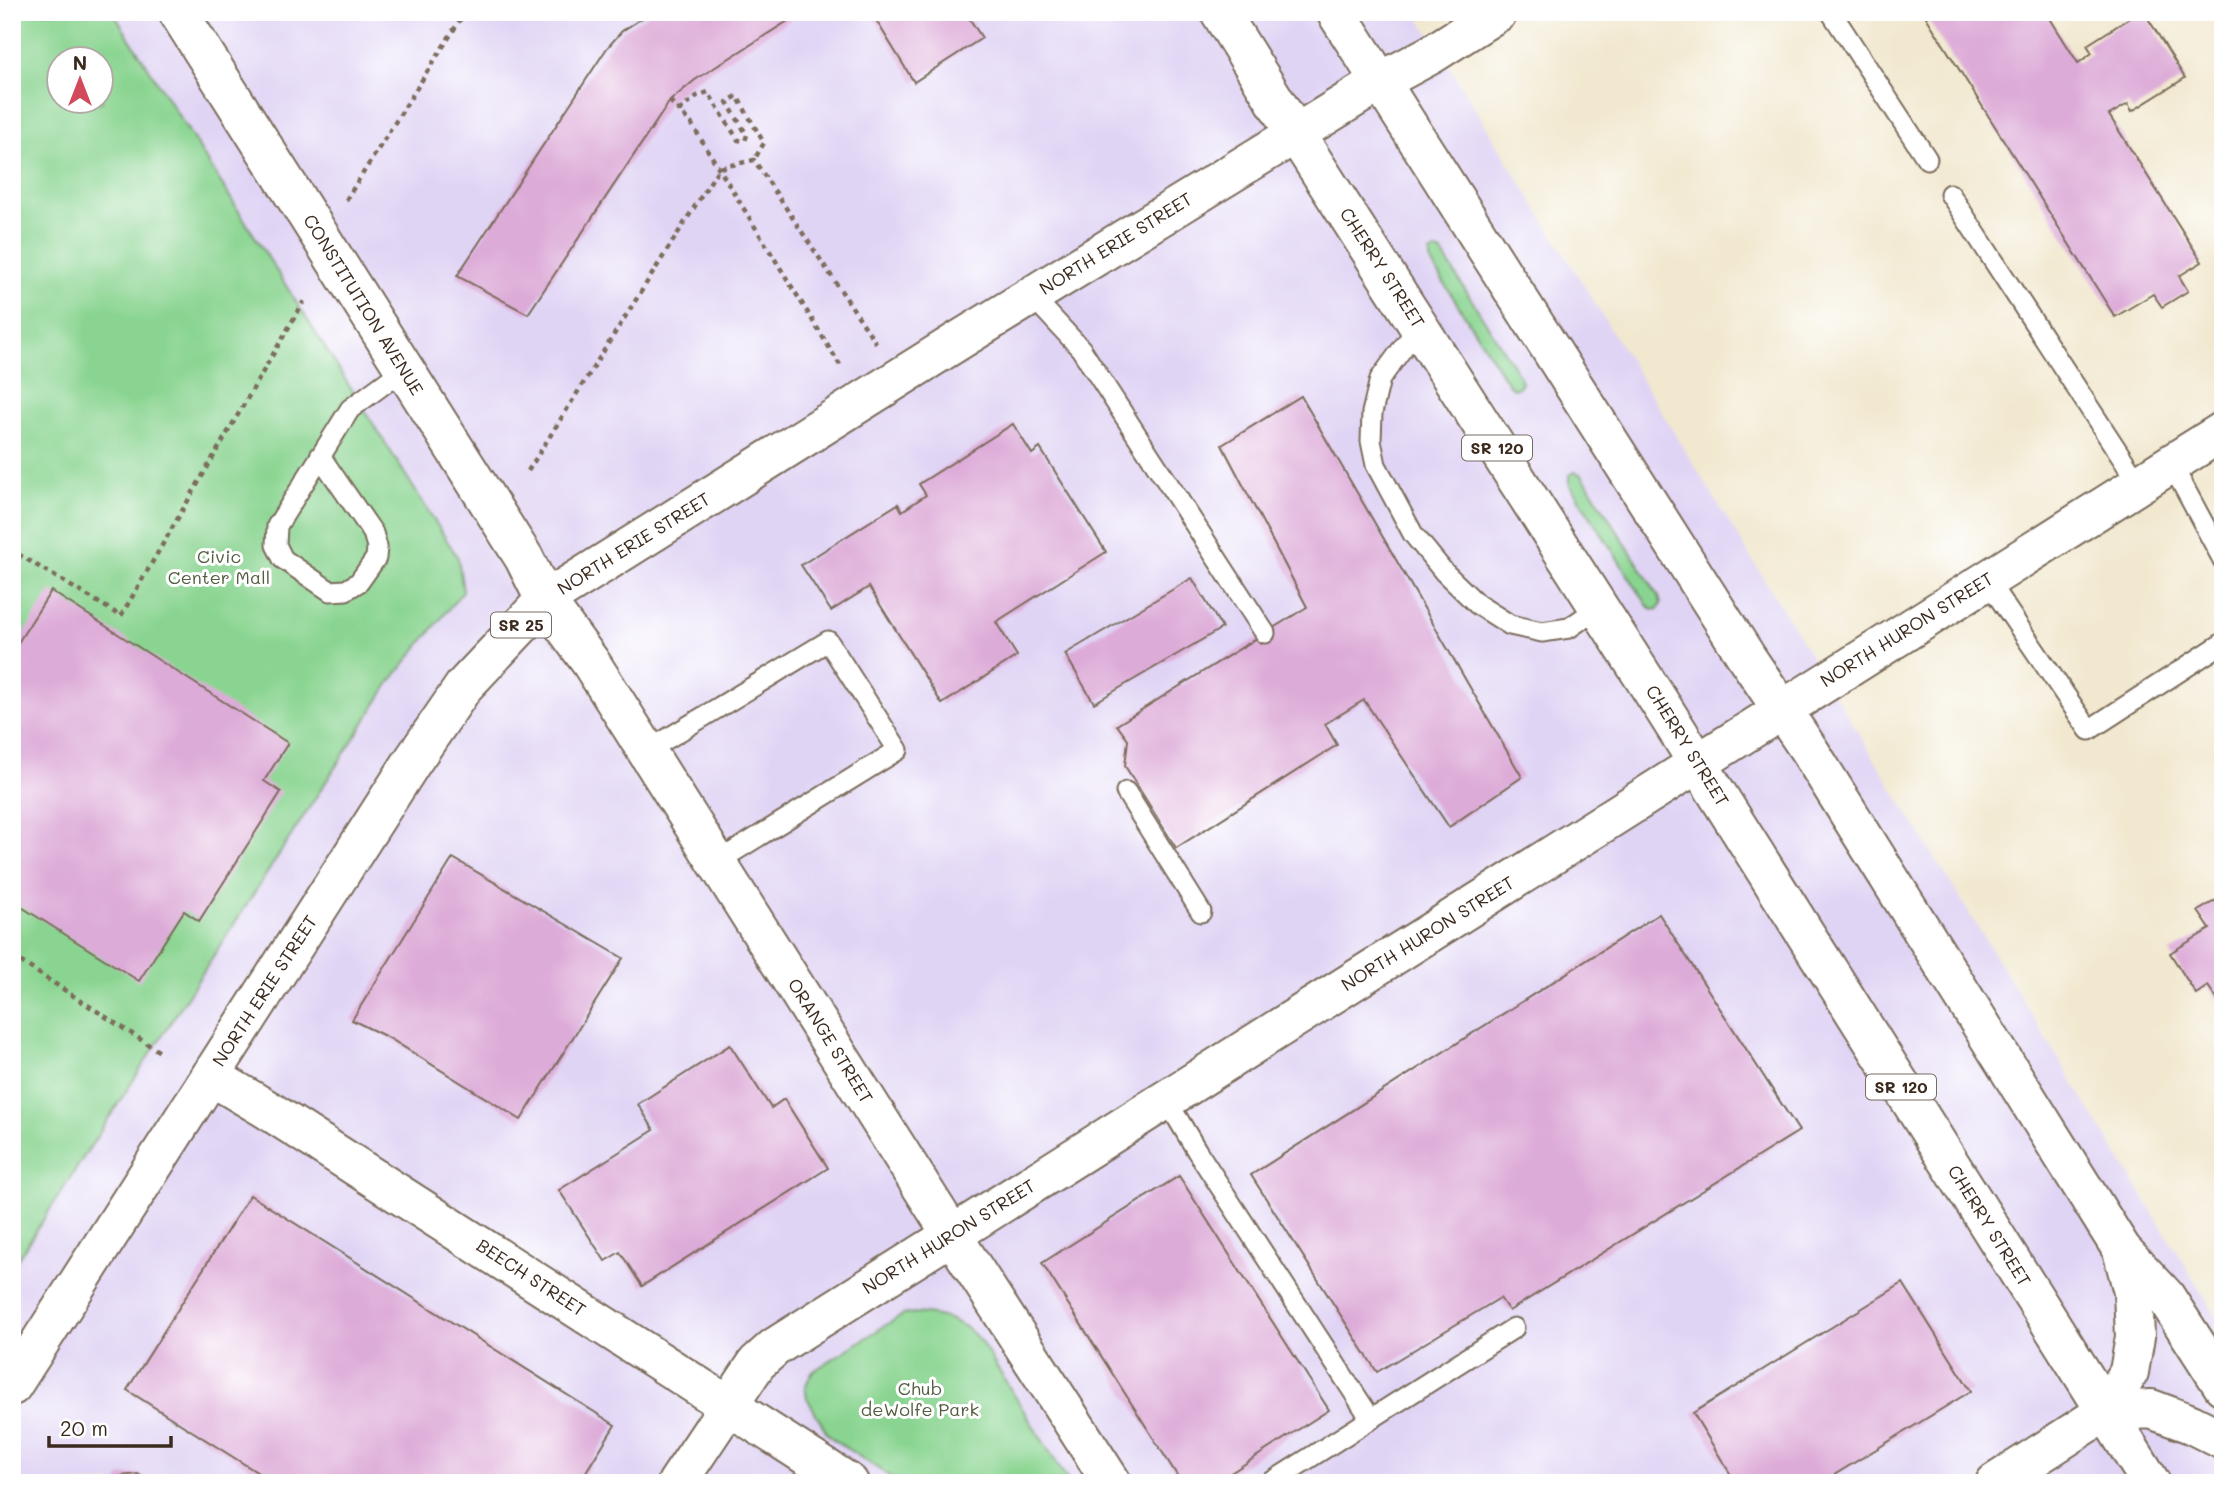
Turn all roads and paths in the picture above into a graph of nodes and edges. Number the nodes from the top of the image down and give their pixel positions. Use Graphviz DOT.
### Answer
graph roads {
  1 [pos="178,12"];
  2 [pos="465,12"];
  3 [pos="1220,12"];
  4 [pos="1336,12"];
  5 [pos="1498,12"];
  6 [pos="1831,12"];
  7 [pos="1380,82"];
  8 [pos="670,101"];
  9 [pos="679,111"];
  10 [pos="1295,133"];
  11 [pos="1927,159"];
  12 [pos="754,160"];
  13 [pos="719,168"];
  14 [pos="1950,194"];
  15 [pos="346,200"];
  16 [pos="1032,296"];
  17 [pos="304,301"];
  18 [pos="1419,326"];
  19 [pos="876,344"];
  20 [pos="840,365"];
  21 [pos="404,369"];
  22 [pos="2223,431"];
  23 [pos="320,456"];
  24 [pos="2171,463"];
  25 [pos="528,471"];
  26 [pos="2139,484"];
  27 [pos="12,559"];
  28 [pos="2223,560"];
  29 [pos="1987,580"];
  30 [pos="545,600"];
  31 [pos="1599,607"];
  32 [pos="1265,633"];
  33 [pos="2223,643"];
  34 [pos="1781,709"];
  35 [pos="647,751"];
  36 [pos="1697,763"];
  37 [pos="1126,792"];
  38 [pos="717,862"];
  39 [pos="1201,912"];
  40 [pos="12,956"];
  41 [pos="163,1054"];
  42 [pos="211,1076"];
  43 [pos="1166,1099"];
  44 [pos="952,1235"];
  45 [pos="2122,1250"];
  46 [pos="1514,1328"];
  47 [pos="12,1386"];
  48 [pos="2223,1386"];
  49 [pos="727,1406"];
  50 [pos="2105,1412"];
  51 [pos="1371,1419"];
  52 [pos="2223,1440"];
  53 [pos="677,1483"];
  54 [pos="849,1483"];
  55 [pos="1112,1483"];
  56 [pos="1270,1483"];
  57 [pos="1995,1483"];
  58 [pos="2151,1483"];
  1 -- 21 [label="main road, CONSTITUTION AVENUE"];
  2 -- 15 [label="path"];
  3 -- 10 [label="main road, CHERRY STREET / SR 120"];
  4 -- 7 [label="main road"];
  5 -- 7 [label="main road, NORTH ERIE STREET"];
  6 -- 11 [label="lane"];
  7 -- 10 [label="main road, NORTH ERIE STREET / SR 25"];
  7 -- 34 [label="main road"];
  8 -- 9 [label="path"];
  9 -- 12 [label="path"];
  9 -- 13 [label="path"];
  10 -- 16 [label="main road, NORTH ERIE STREET / SR 25"];
  10 -- 18 [label="main road, CHERRY STREET / SR 120"];
  12 -- 13 [label="path"];
  12 -- 19 [label="path"];
  13 -- 20 [label="path"];
  13 -- 25 [label="path"];
  14 -- 26 [label="lane"];
  16 -- 30 [label="main road, NORTH ERIE STREET / SR 25"];
  16 -- 32 [label="lane"];
  17 -- 27 [label="path"];
  18 -- 31 [label="main road, CHERRY STREET / SR 120"];
  18 -- 31 [label="lane"];
  21 -- 23 [label="lane"];
  21 -- 30 [label="main road, CONSTITUTION AVENUE"];
  22 -- 24 [label="main road, NORTH HURON STREET"];
  23 -- 23 [label="lane"];
  24 -- 26 [label="main road, NORTH HURON STREET"];
  24 -- 28 [label="lane"];
  26 -- 29 [label="main road, NORTH HURON STREET"];
  29 -- 33 [label="lane"];
  29 -- 34 [label="main road, NORTH HURON STREET"];
  30 -- 35 [label="main road, ORANGE STREET"];
  30 -- 42 [label="main road, NORTH ERIE STREET / SR 25"];
  31 -- 36 [label="main road, CHERRY STREET / SR 120"];
  34 -- 36 [label="main road, NORTH HURON STREET"];
  34 -- 45 [label="main road"];
  35 -- 38 [label="main road, ORANGE STREET"];
  35 -- 38 [label="lane"];
  36 -- 43 [label="main road, NORTH HURON STREET"];
  36 -- 50 [label="main road, CHERRY STREET / SR 120"];
  37 -- 39 [label="lane"];
  38 -- 44 [label="main road, ORANGE STREET"];
  40 -- 41 [label="path"];
  42 -- 47 [label="main road, NORTH ERIE STREET / SR 25"];
  42 -- 49 [label="main road, BEECH STREET"];
  43 -- 44 [label="main road, NORTH HURON STREET"];
  43 -- 51 [label="lane"];
  44 -- 49 [label="main road, NORTH HURON STREET"];
  44 -- 55 [label="main road, ORANGE STREET"];
  45 -- 48 [label="main road"];
  45 -- 50 [label="main road"];
  46 -- 51 [label="lane"];
  49 -- 53 [label="main road, NORTH HURON STREET"];
  49 -- 54 [label="main road, BEECH STREET"];
  50 -- 52 [label="main road"];
  50 -- 57 [label="main road"];
  50 -- 58 [label="main road, CHERRY STREET / SR 120"];
  51 -- 56 [label="lane"];
}
